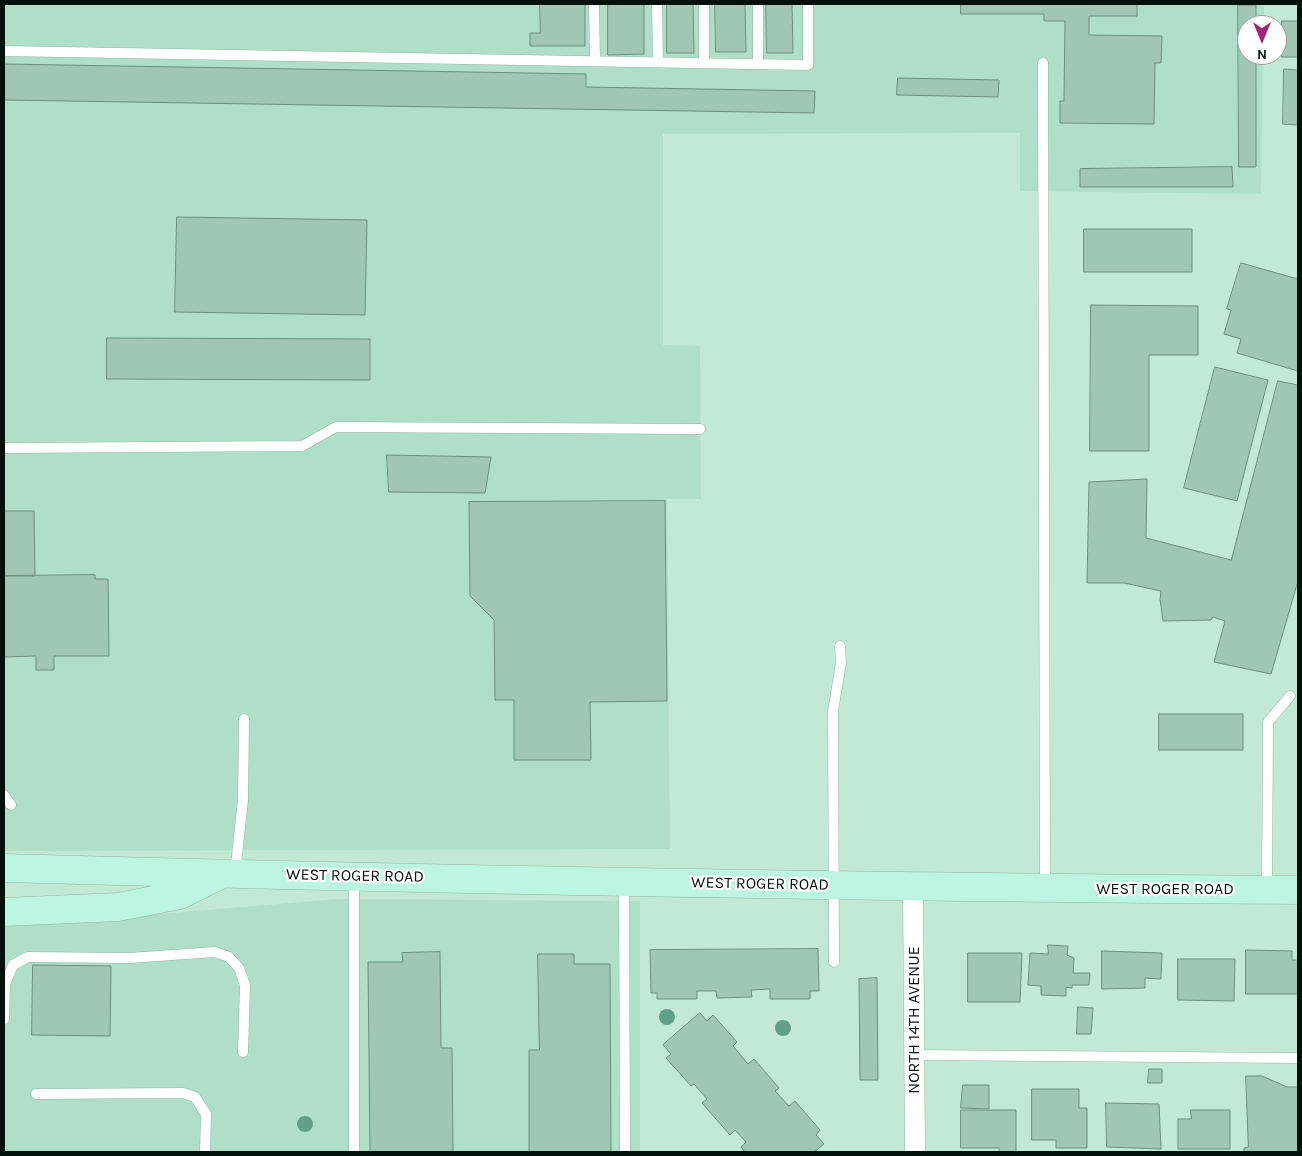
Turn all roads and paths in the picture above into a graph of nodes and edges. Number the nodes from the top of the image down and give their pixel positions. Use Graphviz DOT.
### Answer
graph roads {
  1 [pos="594,4"];
  2 [pos="657,4"];
  3 [pos="704,4"];
  4 [pos="758,4"];
  5 [pos="808,4"];
  6 [pos="4,51"];
  7 [pos="595,61"];
  8 [pos="658,62"];
  9 [pos="704,63"];
  10 [pos="1043,63"];
  11 [pos="758,64"];
  12 [pos="700,429"];
  13 [pos="4,448"];
  14 [pos="840,646"];
  15 [pos="1290,696"];
  16 [pos="244,719"];
  17 [pos="4,795"];
  18 [pos="11,805"];
  19 [pos="4,868"];
  20 [pos="228,874"];
  21 [pos="354,876"];
  22 [pos="624,881"];
  23 [pos="834,886"];
  24 [pos="913,887"];
  25 [pos="1046,888"];
  26 [pos="1267,890"];
  27 [pos="1298,890"];
  28 [pos="4,912"];
  29 [pos="834,962"];
  30 [pos="4,1019"];
  31 [pos="243,1052"];
  32 [pos="914,1055"];
  33 [pos="1298,1058"];
  34 [pos="36,1094"];
  35 [pos="205,1152"];
  36 [pos="354,1152"];
  37 [pos="625,1152"];
  38 [pos="915,1152"];
  1 -- 7 [label="lane"];
  2 -- 8 [label="lane"];
  3 -- 9 [label="lane"];
  4 -- 11 [label="lane"];
  5 -- 11 [label="lane"];
  6 -- 7 [label="lane"];
  7 -- 8 [label="lane"];
  8 -- 9 [label="lane"];
  9 -- 11 [label="lane"];
  10 -- 25 [label="lane"];
  12 -- 13 [label="lane"];
  14 -- 23 [label="lane"];
  15 -- 26 [label="lane"];
  16 -- 20 [label="lane"];
  17 -- 18 [label="lane"];
  19 -- 20 [label="street, WEST ROGER ROAD"];
  20 -- 21 [label="street, WEST ROGER ROAD"];
  20 -- 28 [label="street, WEST ROGER ROAD"];
  21 -- 22 [label="street, WEST ROGER ROAD"];
  21 -- 36 [label="lane"];
  22 -- 23 [label="street, WEST ROGER ROAD"];
  22 -- 37 [label="lane"];
  23 -- 24 [label="street, WEST ROGER ROAD"];
  23 -- 29 [label="lane"];
  24 -- 25 [label="street, WEST ROGER ROAD"];
  24 -- 32 [label="street, NORTH 14TH AVENUE"];
  25 -- 26 [label="street, WEST ROGER ROAD"];
  26 -- 27 [label="street, WEST ROGER ROAD"];
  30 -- 31 [label="lane"];
  32 -- 33 [label="lane"];
  32 -- 38 [label="street, NORTH 14TH AVENUE"];
  34 -- 35 [label="lane"];
}
